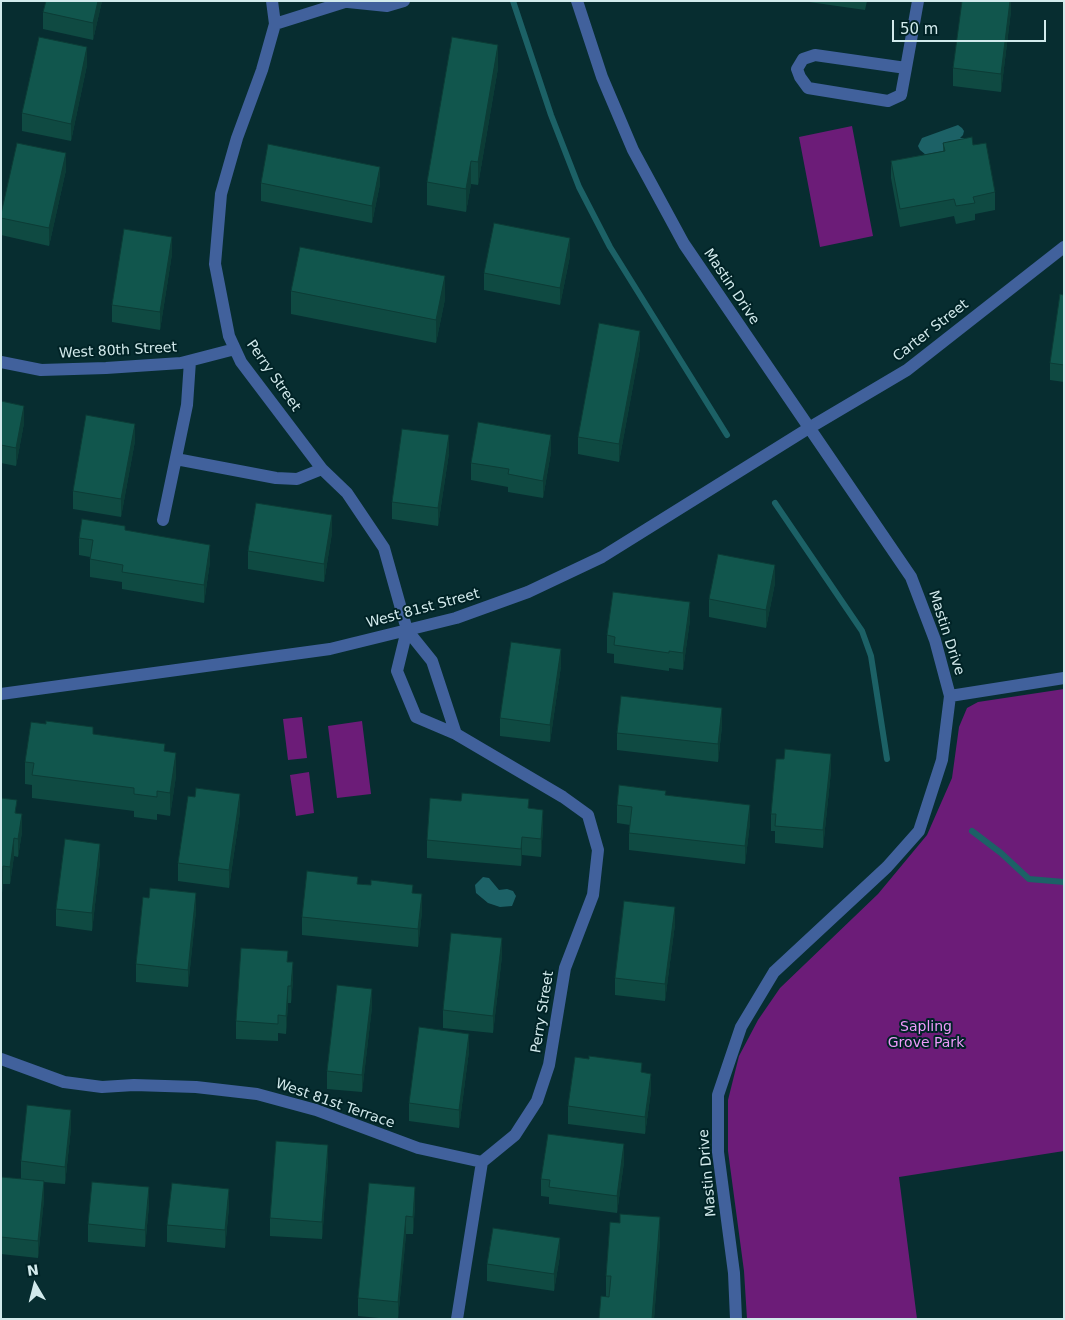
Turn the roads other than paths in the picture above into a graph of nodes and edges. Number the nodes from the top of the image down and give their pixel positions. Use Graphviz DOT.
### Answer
graph roads {
  1 [pos="272,1"];
  2 [pos="348,1"];
  3 [pos="404,1"];
  4 [pos="577,1"];
  5 [pos="918,1"];
  6 [pos="275,24"];
  7 [pos="906,68"];
  8 [pos="1064,247"];
  9 [pos="235,349"];
  10 [pos="190,361"];
  11 [pos="1,362"];
  12 [pos="809,428"];
  13 [pos="176,459"];
  14 [pos="322,468"];
  15 [pos="163,520"];
  16 [pos="407,630"];
  17 [pos="1064,678"];
  18 [pos="1,694"];
  19 [pos="950,696"];
  20 [pos="456,734"];
  21 [pos="1,1059"];
  22 [pos="482,1162"];
  23 [pos="457,1319"];
  24 [pos="736,1319"];
  1 -- 6 [label="street"];
  2 -- 3 [label="street"];
  2 -- 6 [label="street"];
  4 -- 12 [label="street, Mastin Drive"];
  5 -- 7 [label="street"];
  6 -- 9 [label="street, Perry Street"];
  7 -- 7 [label="street"];
  8 -- 12 [label="street, Carter Street"];
  9 -- 10 [label="street, West 80th Street"];
  9 -- 14 [label="street, Perry Street"];
  10 -- 11 [label="street, West 80th Street"];
  10 -- 13 [label="street"];
  12 -- 16 [label="street, West 81st Street"];
  12 -- 19 [label="street, Mastin Drive"];
  13 -- 14 [label="street"];
  13 -- 15 [label="street"];
  14 -- 16 [label="street, Perry Street"];
  16 -- 18 [label="street, West 81st Street"];
  16 -- 20 [label="street, Perry Street"];
  16 -- 20 [label="street, Perry Street"];
  17 -- 19 [label="street"];
  19 -- 24 [label="street, Mastin Drive"];
  20 -- 22 [label="street, Perry Street"];
  21 -- 22 [label="street, West 81st Terrace"];
  22 -- 23 [label="street"];
}
